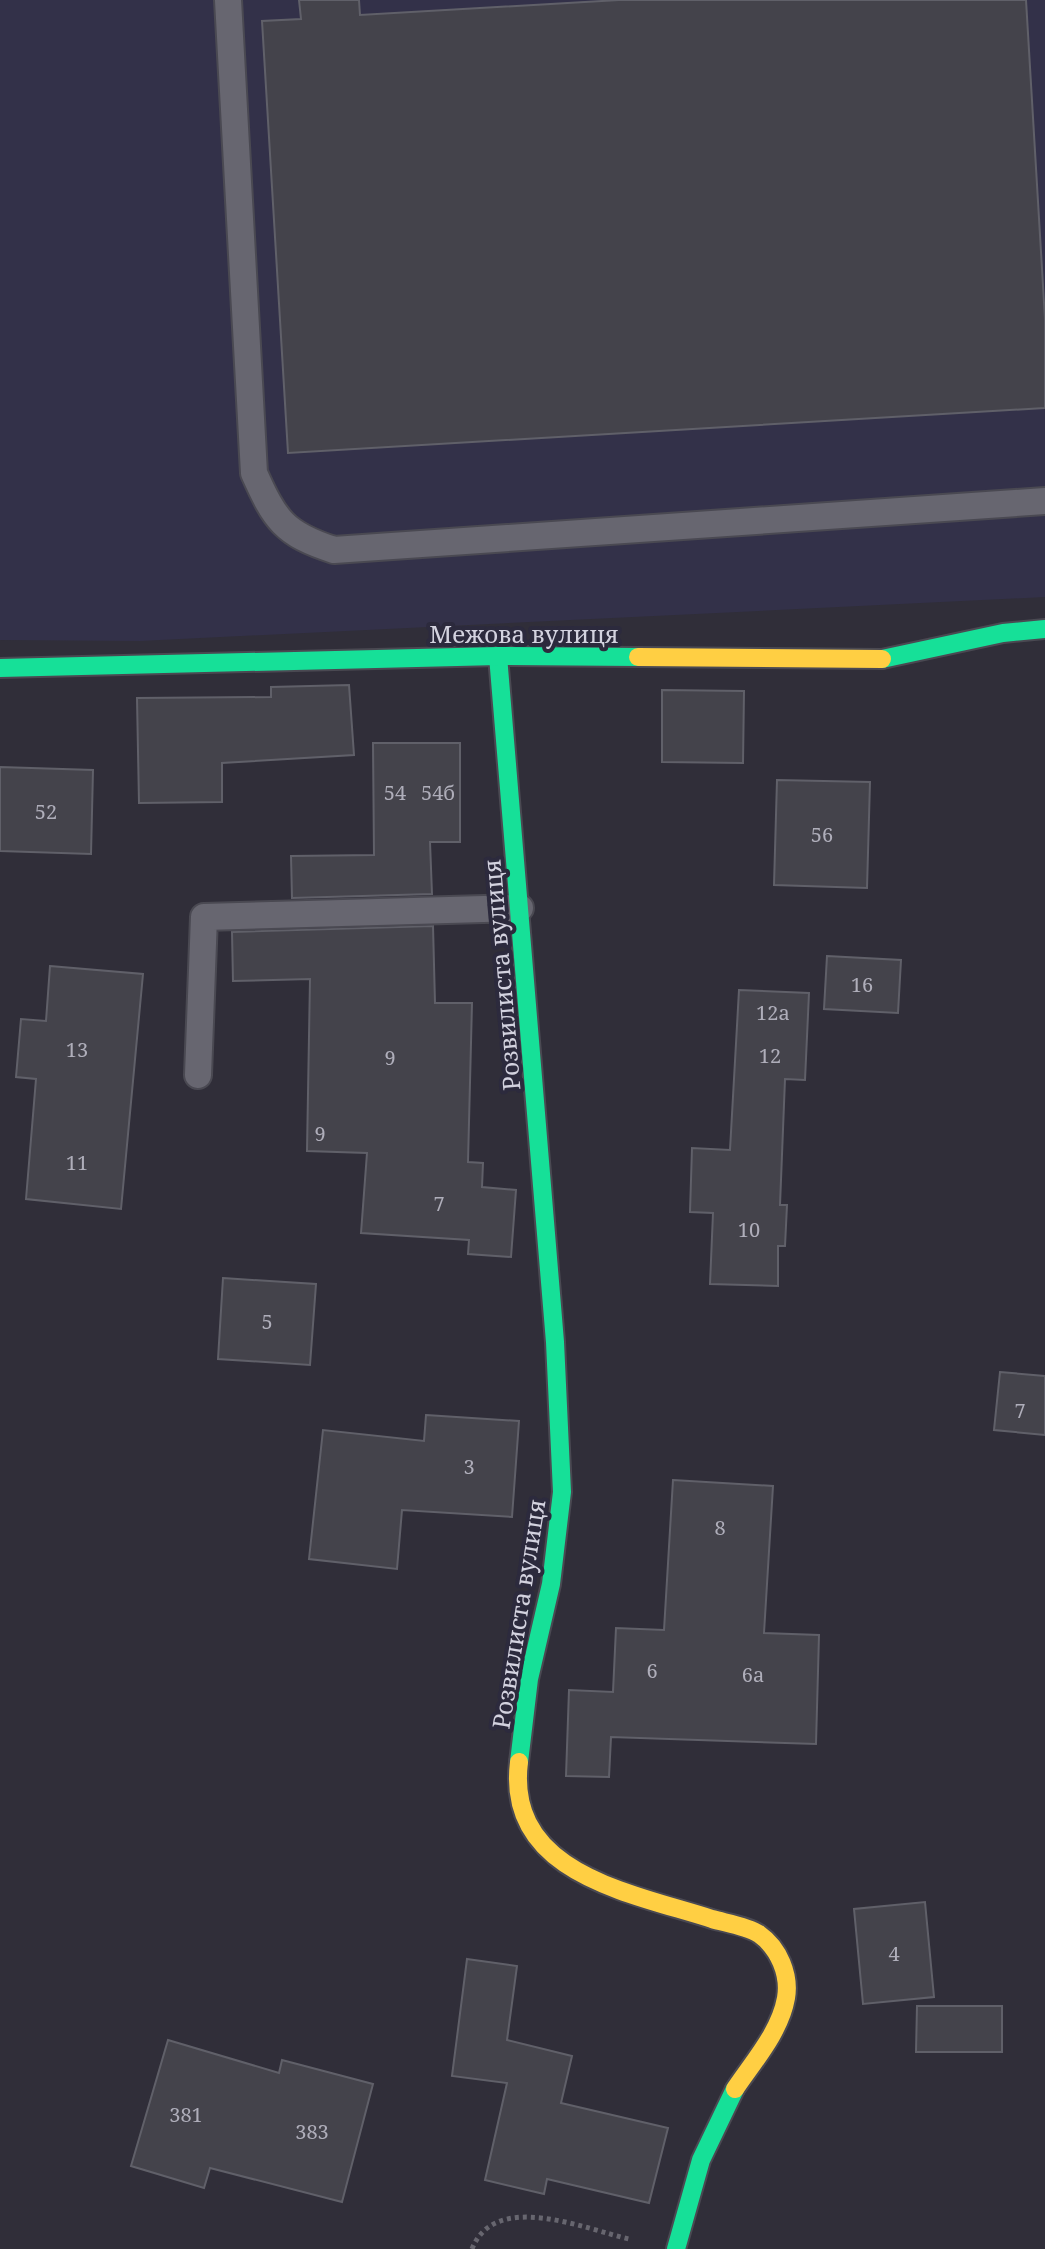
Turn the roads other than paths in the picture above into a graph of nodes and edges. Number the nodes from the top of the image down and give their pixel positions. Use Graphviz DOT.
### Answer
graph roads {
  1 [pos="228,0"];
  2 [pos="1045,501"];
  3 [pos="1045,629"];
  4 [pos="498,656"];
  5 [pos="0,668"];
  6 [pos="520,908"];
  7 [pos="198,1075"];
  8 [pos="676,2249"];
  1 -- 2 [label="lane"];
  3 -- 4 [label="street, Межова вулиця"];
  4 -- 5 [label="street, Межова вулиця"];
  4 -- 6 [label="street, Розвилиста вулиця"];
  6 -- 7 [label="lane"];
  6 -- 8 [label="street, Розвилиста вулиця"];
}
